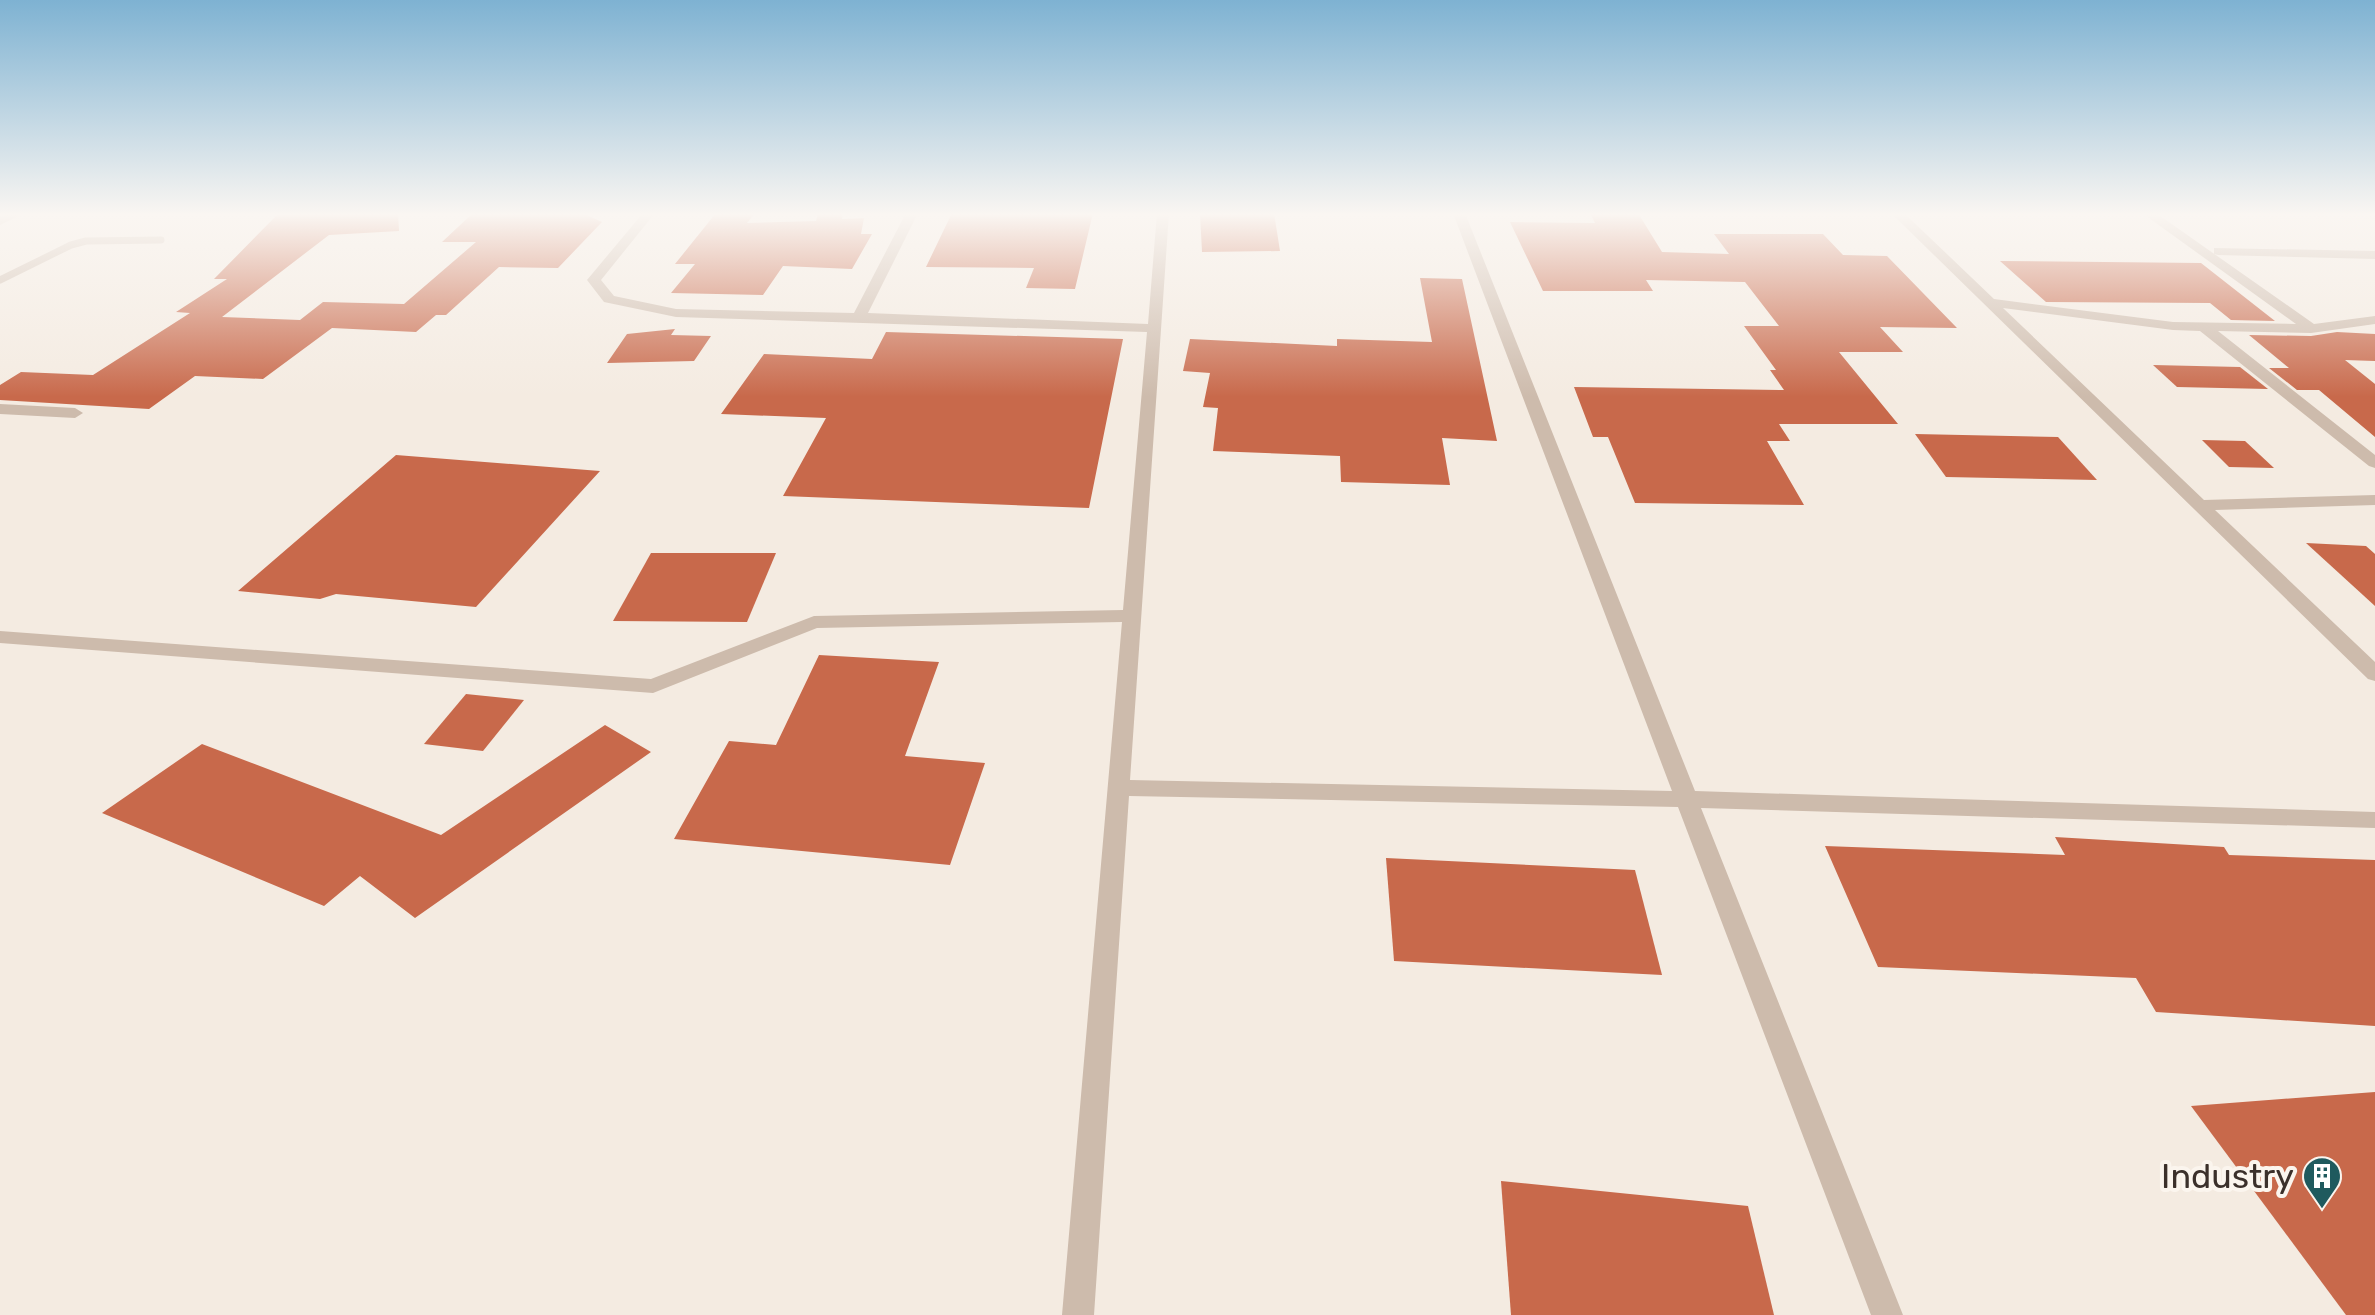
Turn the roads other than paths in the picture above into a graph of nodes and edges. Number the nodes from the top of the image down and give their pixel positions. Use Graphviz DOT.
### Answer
graph roads {
  1 [pos="599,274"];
  2 [pos="881,274"];
  3 [pos="1159,274"];
  4 [pos="1483,274"];
  5 [pos="1960,274"];
  6 [pos="2234,274"];
  7 [pos="1989,302"];
  8 [pos="859,317"];
  9 [pos="2375,320"];
  10 [pos="2204,327"];
  11 [pos="1155,328"];
  12 [pos="2311,329"];
  13 [pos="0,409"];
  14 [pos="75,413"];
  15 [pos="2375,463"];
  16 [pos="2375,500"];
  17 [pos="2200,505"];
  18 [pos="1134,616"];
  19 [pos="0,637"];
  20 [pos="2371,666"];
  21 [pos="1117,788"];
  22 [pos="1687,799"];
  23 [pos="2375,820"];
  24 [pos="1078,1315"];
  25 [pos="1887,1315"];
  1 -- 8 [label="street"];
  2 -- 8 [label="street"];
  3 -- 11 [label="street"];
  4 -- 22 [label="street"];
  5 -- 7 [label="street"];
  6 -- 12 [label="street"];
  7 -- 10 [label="street"];
  7 -- 17 [label="street"];
  8 -- 11 [label="street"];
  9 -- 12 [label="street"];
  10 -- 12 [label="street"];
  10 -- 15 [label="street"];
  11 -- 18 [label="street"];
  13 -- 14 [label="street"];
  16 -- 17 [label="street"];
  17 -- 20 [label="street"];
  18 -- 19 [label="street"];
  18 -- 21 [label="street"];
  21 -- 22 [label="street"];
  21 -- 24 [label="street"];
  22 -- 23 [label="street"];
  22 -- 25 [label="street"];
}
